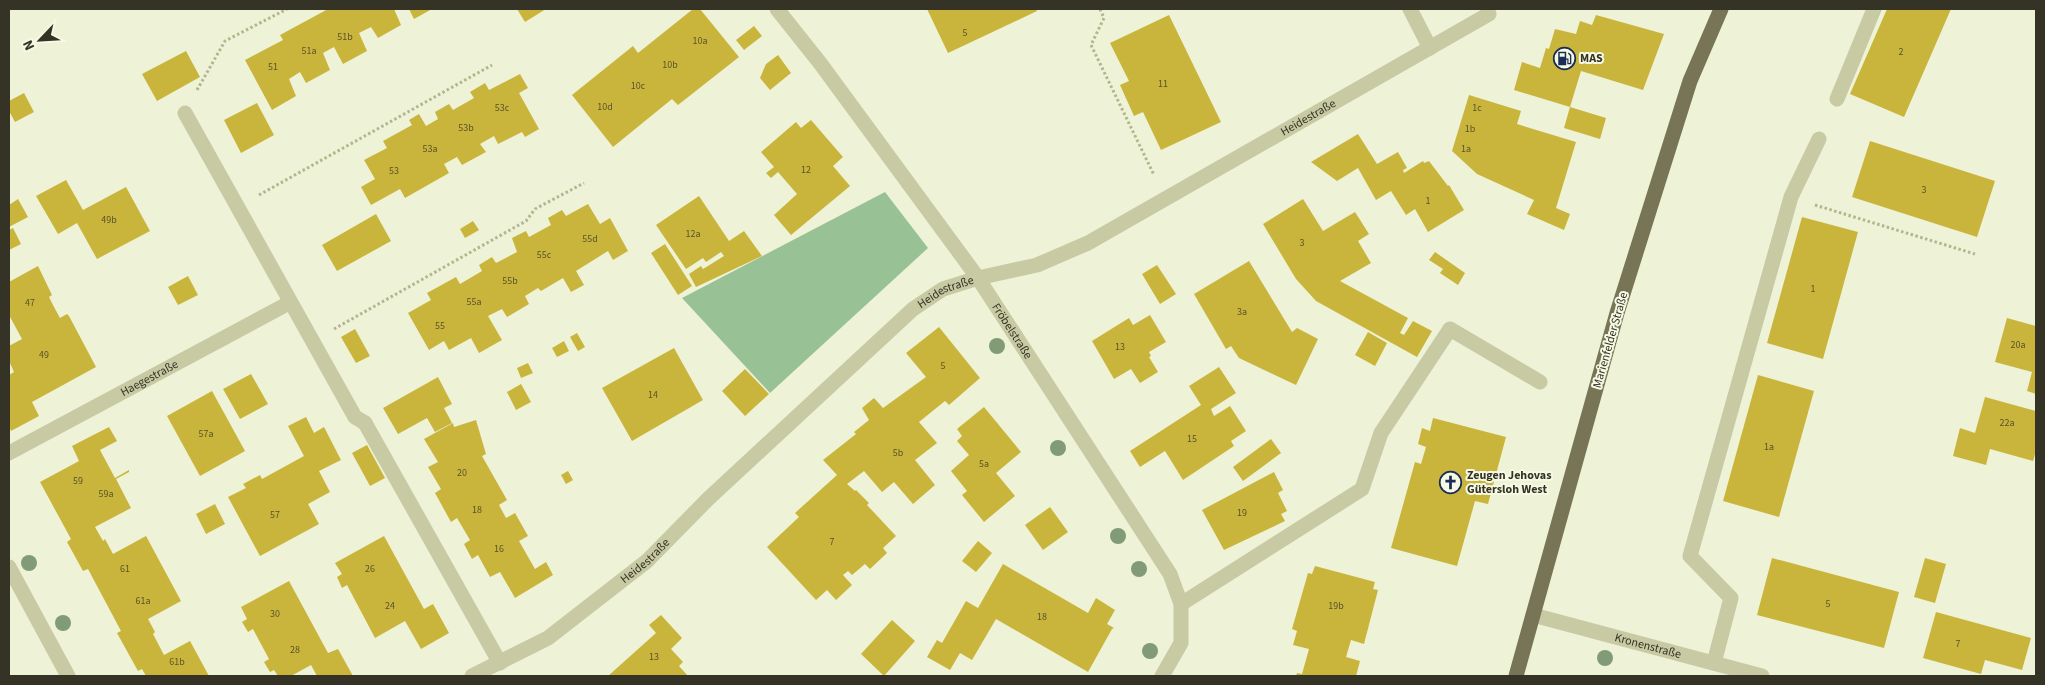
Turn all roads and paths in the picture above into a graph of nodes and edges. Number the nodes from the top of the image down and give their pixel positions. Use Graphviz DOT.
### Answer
graph roads {
  1 [pos="287,9"];
  2 [pos="778,9"];
  3 [pos="1100,9"];
  4 [pos="1410,9"];
  5 [pos="1721,9"];
  6 [pos="1874,9"];
  7 [pos="1490,14"];
  8 [pos="1430,48"];
  9 [pos="492,64"];
  10 [pos="1837,99"];
  11 [pos="184,113"];
  12 [pos="1819,139"];
  13 [pos="584,183"];
  14 [pos="1791,197"];
  15 [pos="1166,199"];
  16 [pos="237,207"];
  17 [pos="1975,254"];
  18 [pos="978,278"];
  19 [pos="289,303"];
  20 [pos="312,342"];
  21 [pos="1540,382"];
  22 [pos="9,453"];
  23 [pos="9,567"];
  24 [pos="1181,604"];
  25 [pos="1533,616"];
  26 [pos="500,663"];
  27 [pos="1714,663"];
  28 [pos="68,676"];
  29 [pos="472,676"];
  30 [pos="1162,676"];
  31 [pos="1516,676"];
  32 [pos="1762,676"];
  1 -- 11 [label="path"];
  2 -- 18 [label="street, Fröbelstraße"];
  3 -- 15 [label="path"];
  4 -- 8 [label="street"];
  5 -- 25 [label="main road, Marienfelder Straße"];
  6 -- 10 [label="street"];
  7 -- 8 [label="street, Heidestraße"];
  8 -- 15 [label="street, Heidestraße"];
  9 -- 16 [label="path"];
  11 -- 16 [label="street"];
  12 -- 14 [label="street"];
  13 -- 20 [label="path"];
  14 -- 17 [label="path"];
  14 -- 27 [label="street"];
  15 -- 18 [label="street, Heidestraße"];
  16 -- 19 [label="street"];
  18 -- 24 [label="street, Fröbelstraße"];
  18 -- 26 [label="street, Heidestraße"];
  19 -- 20 [label="street"];
  19 -- 22 [label="street, Haegestraße"];
  20 -- 26 [label="street"];
  21 -- 24 [label="street"];
  23 -- 28 [label="street"];
  24 -- 30 [label="street, Fröbelstraße"];
  25 -- 27 [label="street, Kronenstraße"];
  25 -- 31 [label="main road, Marienfelder Straße"];
  26 -- 29 [label="street, Heidestraße"];
  27 -- 32 [label="street, Kronenstraße"];
}
